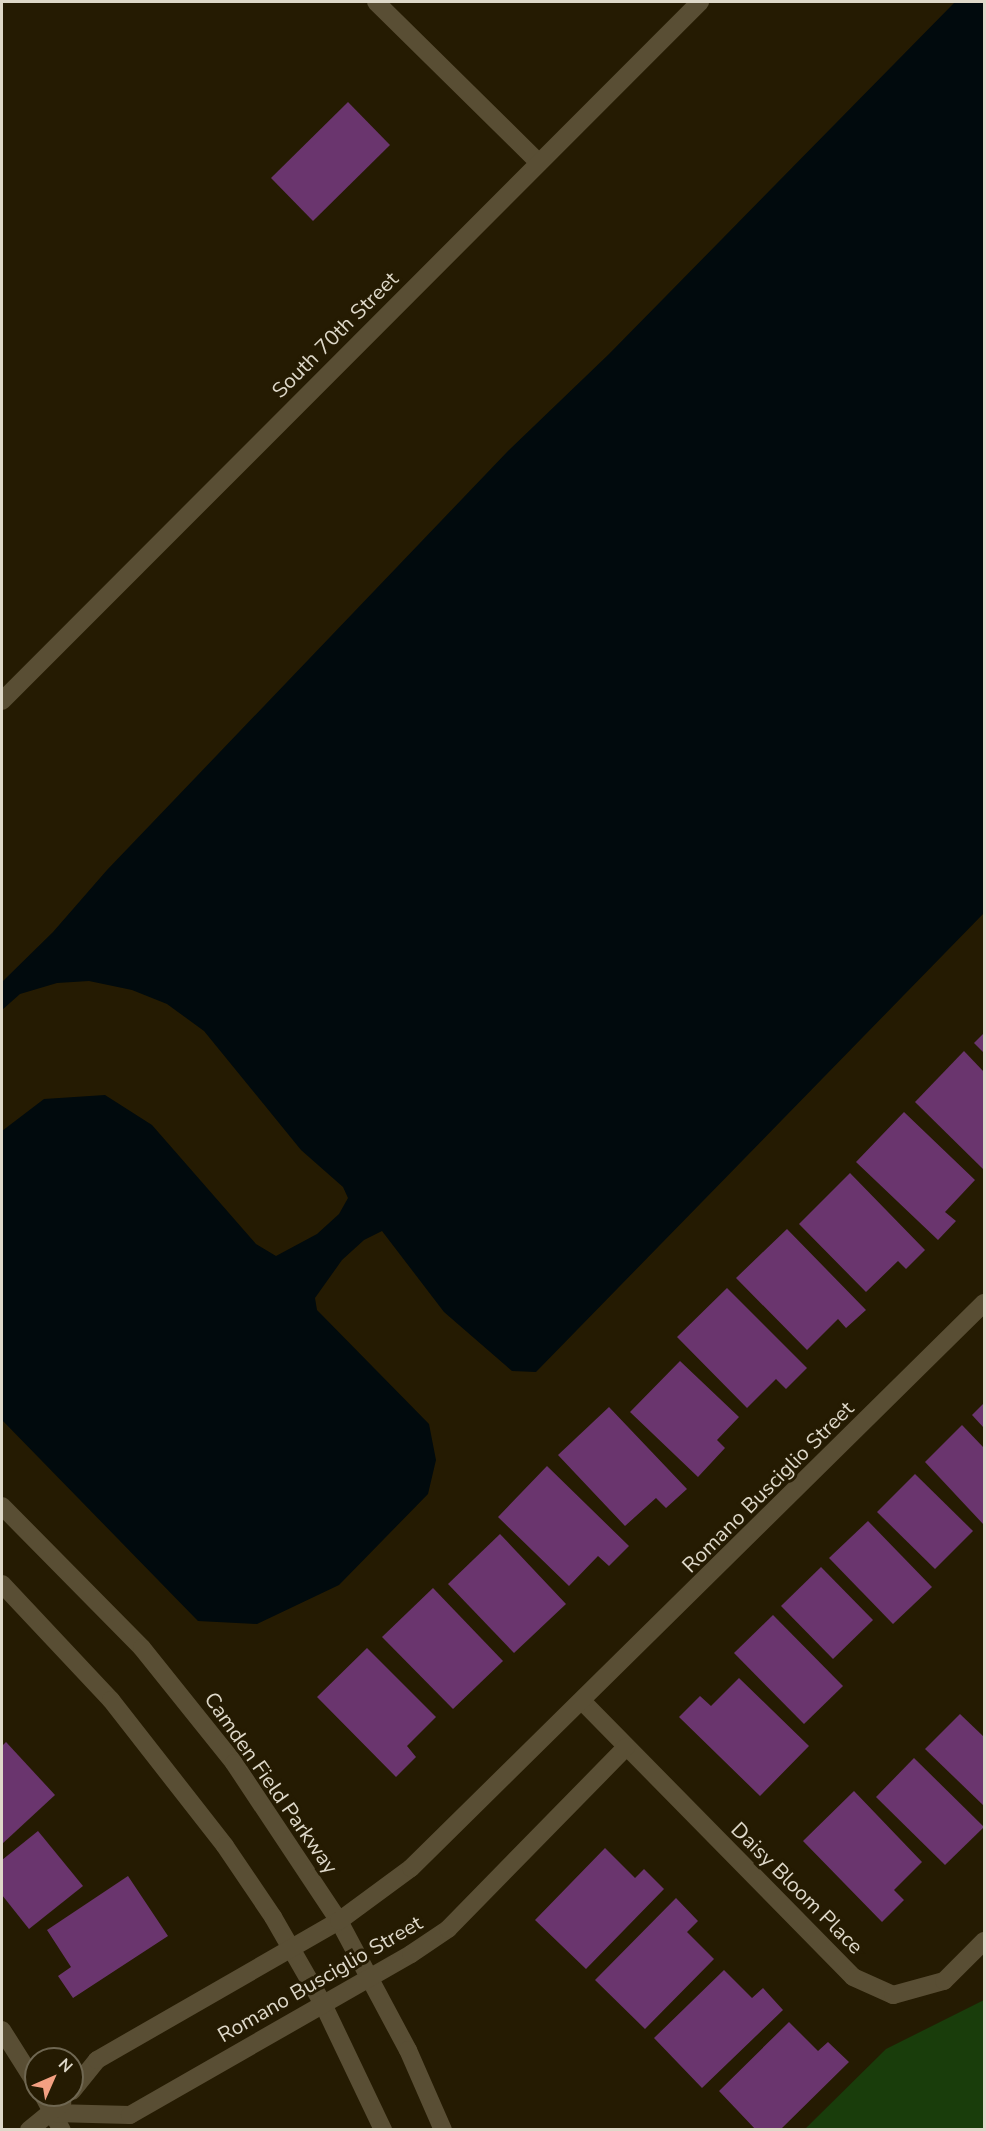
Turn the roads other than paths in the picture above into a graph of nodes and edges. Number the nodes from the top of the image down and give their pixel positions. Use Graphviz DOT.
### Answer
graph roads {
  1 [pos="376,2"];
  2 [pos="700,2"];
  3 [pos="539,163"];
  4 [pos="2,701"];
  5 [pos="984,1303"];
  6 [pos="2,1506"];
  7 [pos="2,1584"];
  8 [pos="583,1702"];
  9 [pos="626,1747"];
  10 [pos="339,1921"];
  11 [pos="984,1941"];
  12 [pos="292,1949"];
  13 [pos="370,1978"];
  14 [pos="323,2004"];
  15 [pos="2,2030"];
  16 [pos="24,2065"];
  17 [pos="84,2077"];
  18 [pos="50,2107"];
  19 [pos="64,2107"];
  20 [pos="58,2121"];
  21 [pos="29,2130"];
  22 [pos="383,2130"];
  23 [pos="443,2130"];
  1 -- 3 [label="street"];
  2 -- 3 [label="street, South 70th Street"];
  3 -- 4 [label="street, South 70th Street"];
  5 -- 8 [label="street, Romano Busciglio Street"];
  6 -- 10 [label="street, Camden Field Parkway"];
  7 -- 12 [label="street"];
  8 -- 9 [label="street"];
  8 -- 10 [label="street, Romano Busciglio Street"];
  9 -- 11 [label="street, Daisy Bloom Place"];
  9 -- 13 [label="street, Romano Busciglio Street"];
  10 -- 12 [label="street, Romano Busciglio Street"];
  10 -- 13 [label="street, Camden Field Parkway"];
  12 -- 14 [label="street"];
  12 -- 17 [label="street, Romano Busciglio Street"];
  13 -- 14 [label="street, Romano Busciglio Street"];
  13 -- 23 [label="street, Camden Field Parkway"];
  14 -- 20 [label="street, Romano Busciglio Street"];
  14 -- 22 [label="street"];
  15 -- 16 [label="street"];
  18 -- 20 [label="street"];
  19 -- 20 [label="street"];
  20 -- 21 [label="street"];
}
